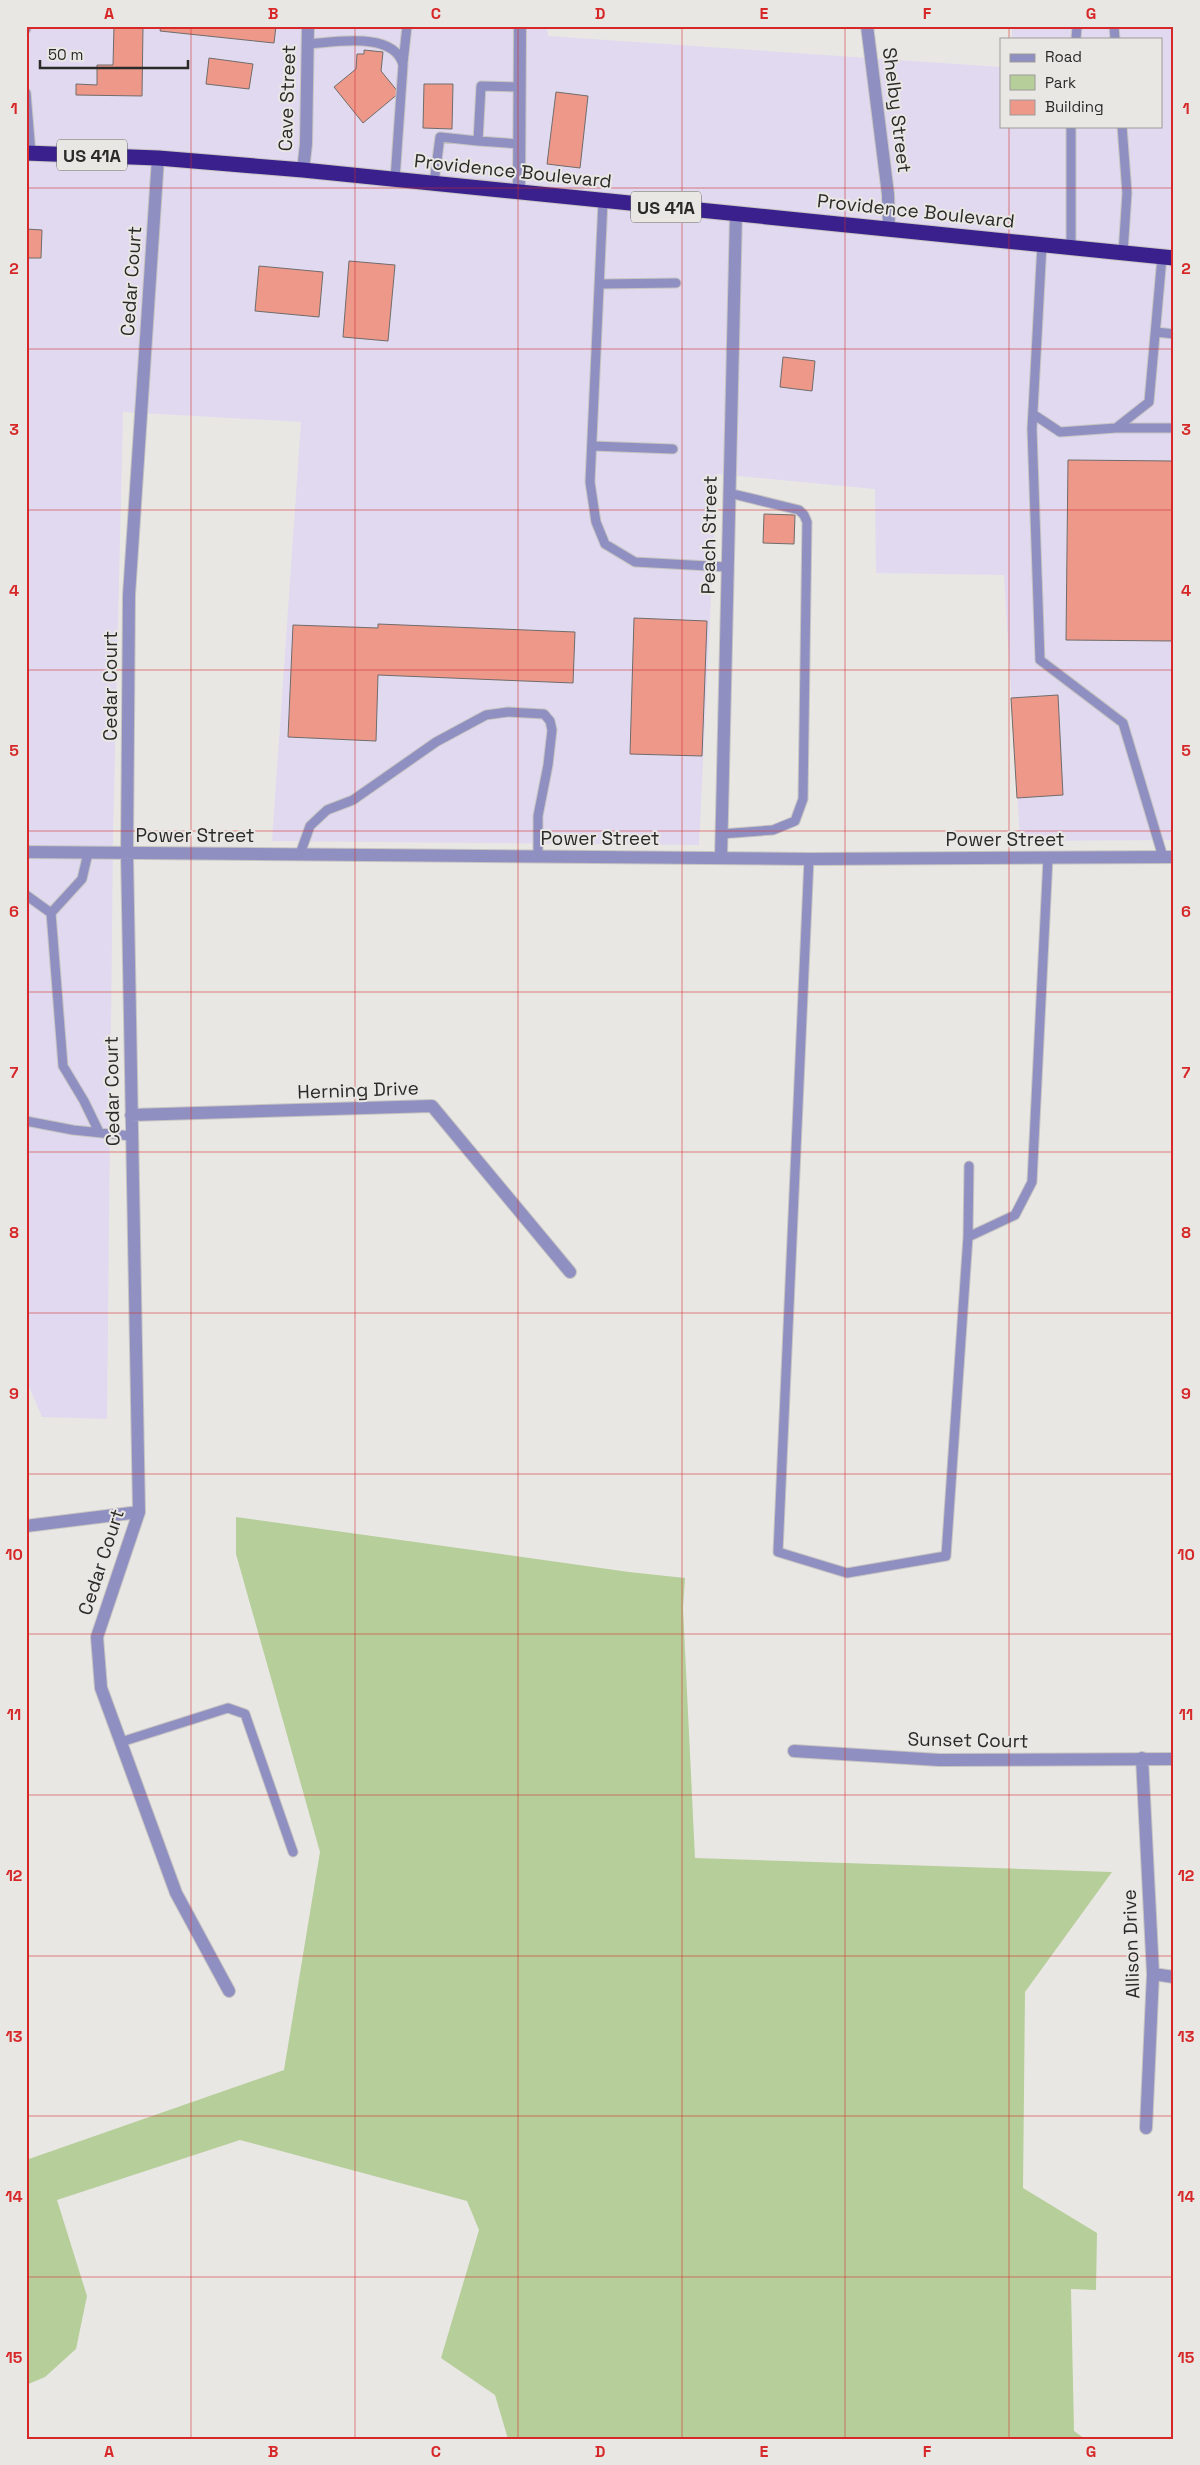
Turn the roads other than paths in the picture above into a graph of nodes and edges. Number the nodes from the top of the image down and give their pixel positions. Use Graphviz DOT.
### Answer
graph roads {
  1 [pos="308,26"];
  2 [pos="407,26"];
  3 [pos="520,26"];
  4 [pos="867,26"];
  5 [pos="308,44"];
  6 [pos="403,65"];
  7 [pos="520,87"];
  8 [pos="26,92"];
  9 [pos="1071,128"];
  10 [pos="1122,128"];
  11 [pos="478,141"];
  12 [pos="520,144"];
  13 [pos="29,153"];
  14 [pos="158,158"];
  15 [pos="303,170"];
  16 [pos="395,179"];
  17 [pos="434,183"];
  18 [pos="520,193"];
  19 [pos="603,201"];
  20 [pos="736,214"];
  21 [pos="889,228"];
  22 [pos="1042,244"];
  23 [pos="1071,246"];
  24 [pos="1123,252"];
  25 [pos="1168,257"];
  26 [pos="676,283"];
  27 [pos="600,284"];
  28 [pos="1156,332"];
  29 [pos="1174,334"];
  30 [pos="1033,414"];
  31 [pos="1116,428"];
  32 [pos="1174,428"];
  33 [pos="592,446"];
  34 [pos="673,449"];
  35 [pos="729,493"];
  36 [pos="728,567"];
  37 [pos="721,834"];
  38 [pos="26,852"];
  39 [pos="88,853"];
  40 [pos="127,853"];
  41 [pos="300,854"];
  42 [pos="538,856"];
  43 [pos="1168,857"];
  44 [pos="721,858"];
  45 [pos="1048,858"];
  46 [pos="810,859"];
  47 [pos="26,895"];
  48 [pos="51,914"];
  49 [pos="131,1115"];
  50 [pos="26,1121"];
  51 [pos="99,1132"];
  52 [pos="131,1136"];
  53 [pos="969,1166"];
  54 [pos="968,1237"];
  55 [pos="570,1272"];
  56 [pos="138,1512"];
  57 [pos="26,1526"];
  58 [pos="121,1742"];
  59 [pos="794,1752"];
  60 [pos="1142,1758"];
  61 [pos="1174,1759"];
  62 [pos="293,1852"];
  63 [pos="1153,1974"];
  64 [pos="1174,1977"];
  65 [pos="230,1992"];
  66 [pos="1146,2128"];
  1 -- 5 [label="street, Cave Street"];
  2 -- 6 [label="lane"];
  3 -- 7 [label="street"];
  4 -- 21 [label="street, Shelby Street"];
  5 -- 6 [label="lane"];
  5 -- 15 [label="street, Cave Street"];
  6 -- 16 [label="lane"];
  7 -- 11 [label="lane"];
  7 -- 12 [label="street"];
  8 -- 13 [label="lane"];
  9 -- 23 [label="lane"];
  10 -- 24 [label="lane"];
  11 -- 12 [label="lane"];
  11 -- 17 [label="lane"];
  12 -- 18 [label="street"];
  13 -- 14 [label="highway, Providence Boulevard / US 41A"];
  14 -- 15 [label="highway, Providence Boulevard / US 41A"];
  14 -- 40 [label="street, Cedar Court"];
  15 -- 16 [label="highway, Providence Boulevard / US 41A"];
  16 -- 17 [label="highway, Providence Boulevard / US 41A"];
  17 -- 18 [label="highway, Providence Boulevard / US 41A"];
  18 -- 19 [label="highway, Providence Boulevard / US 41A"];
  19 -- 20 [label="highway, Providence Boulevard / US 41A"];
  19 -- 27 [label="lane"];
  20 -- 21 [label="highway, Providence Boulevard / US 41A"];
  20 -- 35 [label="street, Peach Street"];
  21 -- 22 [label="highway, Providence Boulevard / US 41A"];
  22 -- 23 [label="highway, Providence Boulevard / US 41A"];
  22 -- 30 [label="lane"];
  23 -- 24 [label="highway, Providence Boulevard / US 41A"];
  24 -- 25 [label="highway, Providence Boulevard / US 41A"];
  25 -- 28 [label="lane"];
  26 -- 27 [label="lane"];
  27 -- 33 [label="lane"];
  28 -- 29 [label="lane"];
  28 -- 31 [label="lane"];
  30 -- 31 [label="lane"];
  30 -- 43 [label="lane"];
  31 -- 32 [label="lane"];
  33 -- 34 [label="lane"];
  33 -- 36 [label="lane"];
  35 -- 36 [label="street, Peach Street"];
  35 -- 37 [label="lane"];
  36 -- 37 [label="street, Peach Street"];
  37 -- 44 [label="street, Peach Street"];
  38 -- 39 [label="street, Power Street"];
  39 -- 40 [label="street, Power Street"];
  39 -- 48 [label="lane"];
  40 -- 41 [label="street, Power Street"];
  40 -- 49 [label="street, Cedar Court"];
  41 -- 42 [label="street, Power Street"];
  41 -- 42 [label="lane"];
  42 -- 44 [label="street, Power Street"];
  43 -- 45 [label="street, Power Street"];
  44 -- 46 [label="street, Power Street"];
  45 -- 46 [label="street, Power Street"];
  45 -- 54 [label="lane"];
  46 -- 54 [label="lane"];
  47 -- 48 [label="lane"];
  48 -- 51 [label="lane"];
  49 -- 52 [label="street, Cedar Court"];
  49 -- 55 [label="street, Herning Drive"];
  50 -- 51 [label="lane"];
  51 -- 52 [label="lane"];
  52 -- 56 [label="street, Cedar Court"];
  53 -- 54 [label="lane"];
  56 -- 57 [label="street"];
  56 -- 58 [label="street, Cedar Court"];
  58 -- 62 [label="lane"];
  58 -- 65 [label="street, Cedar Court"];
  59 -- 60 [label="street, Sunset Court"];
  60 -- 61 [label="street, Sunset Court"];
  60 -- 63 [label="street, Allison Drive"];
  63 -- 64 [label="street"];
  63 -- 66 [label="street, Allison Drive"];
}
